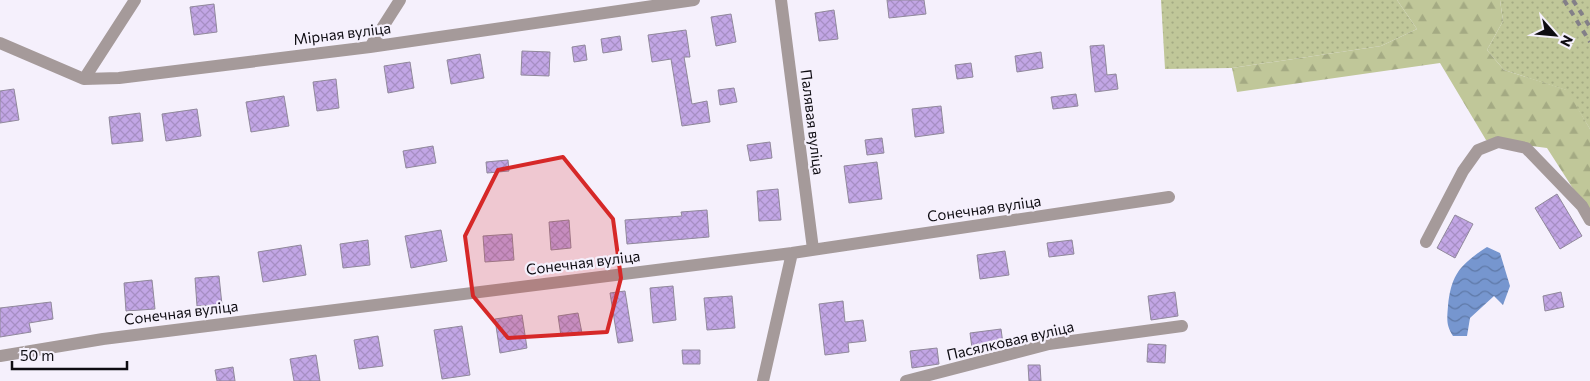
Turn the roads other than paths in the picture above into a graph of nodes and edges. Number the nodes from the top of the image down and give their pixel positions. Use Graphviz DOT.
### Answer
graph roads {
  1 [pos="134,0"];
  2 [pos="400,0"];
  3 [pos="694,0"];
  4 [pos="781,0"];
  5 [pos="0,43"];
  6 [pos="370,47"];
  7 [pos="84,79"];
  8 [pos="1169,197"];
  9 [pos="1590,220"];
  10 [pos="1426,242"];
  11 [pos="813,249"];
  12 [pos="792,253"];
  13 [pos="1182,326"];
  14 [pos="0,356"];
  15 [pos="763,381"];
  16 [pos="906,381"];
  1 -- 7 [label="street"];
  2 -- 6 [label="street"];
  3 -- 6 [label="street, Мірная вуліца"];
  4 -- 11 [label="street, Палявая вуліца"];
  5 -- 7 [label="street, Мірная вуліца"];
  6 -- 7 [label="street, Мірная вуліца"];
  8 -- 11 [label="street, Сонечная вуліца"];
  9 -- 10 [label="street"];
  11 -- 12 [label="street, Сонечная вуліца"];
  12 -- 14 [label="street, Сонечная вуліца"];
  12 -- 15 [label="street"];
  13 -- 16 [label="street, Пасялковая вуліца"];
}
